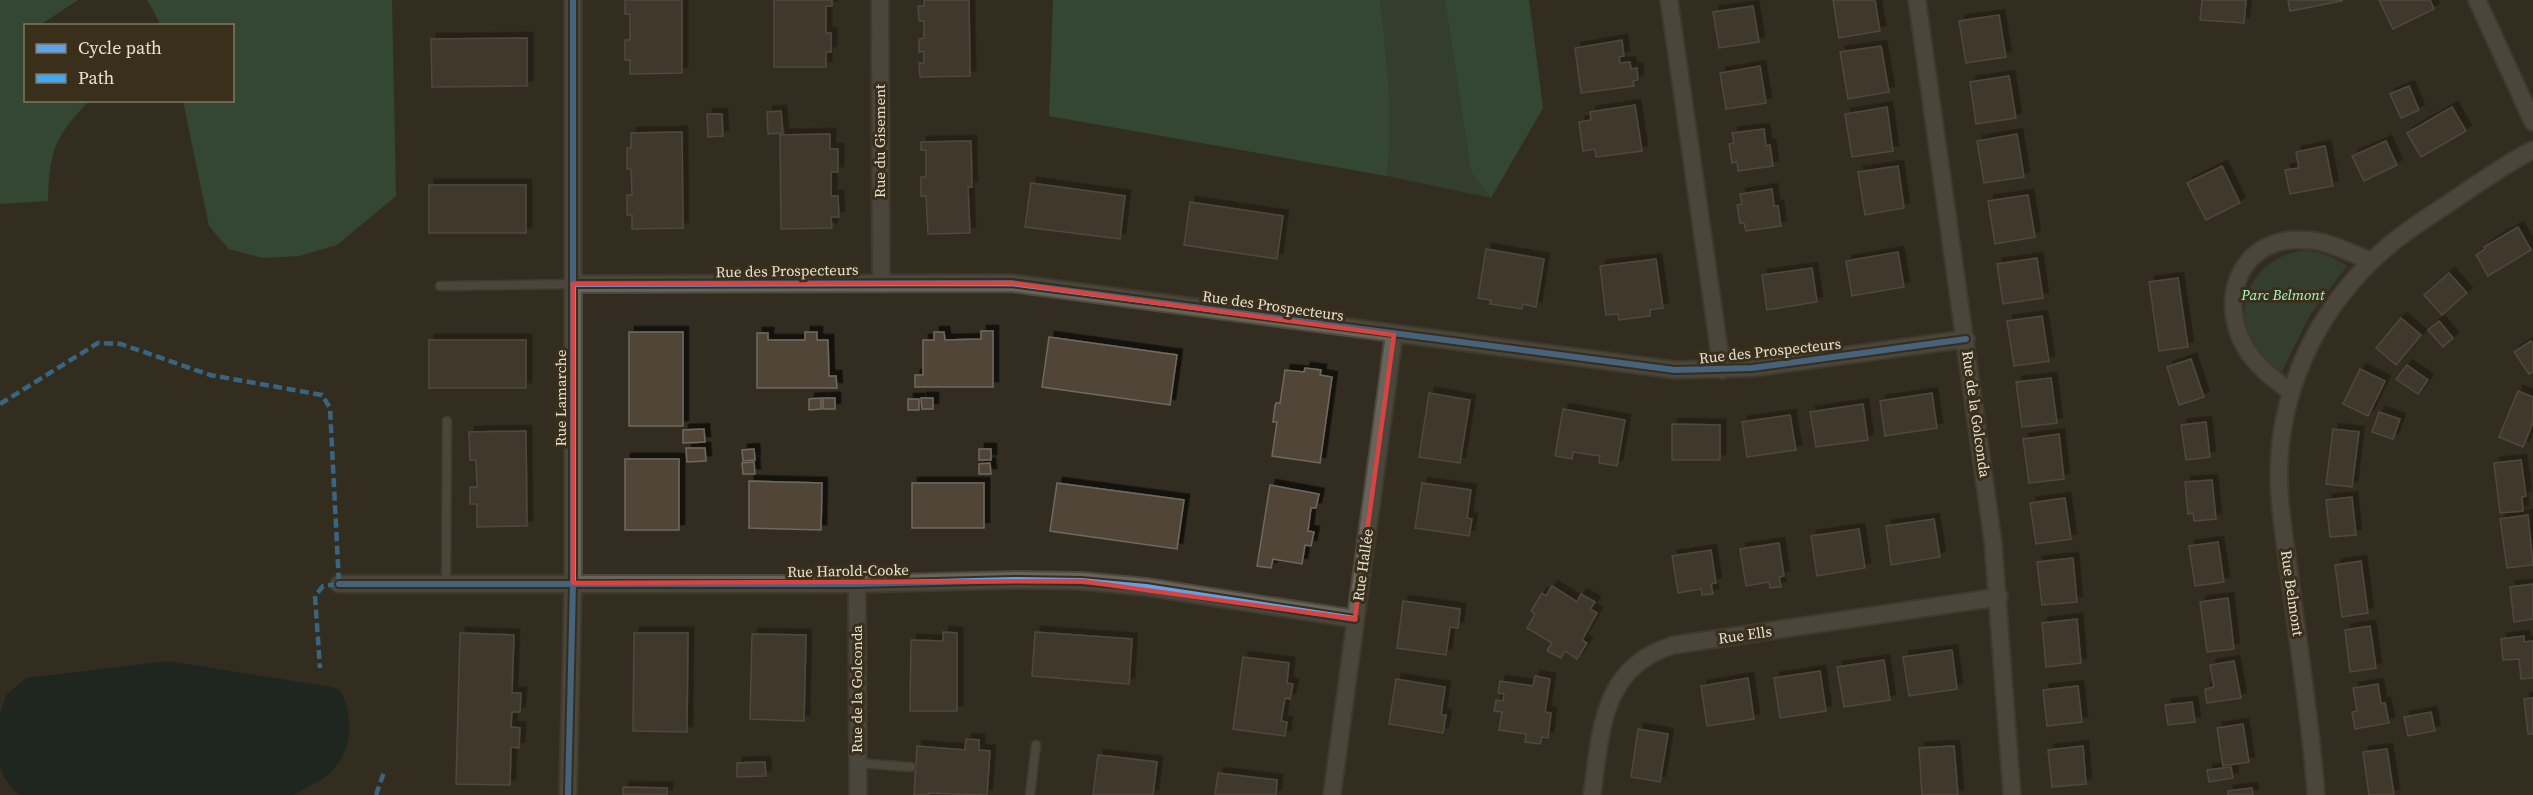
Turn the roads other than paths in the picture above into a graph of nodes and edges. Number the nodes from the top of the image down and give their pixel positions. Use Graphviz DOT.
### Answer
graph roads {
  1 [pos="573,0"];
  2 [pos="880,0"];
  3 [pos="1669,0"];
  4 [pos="1917,0"];
  5 [pos="2477,0"];
  6 [pos="2533,122"];
  7 [pos="2533,150"];
  8 [pos="2371,261"];
  9 [pos="881,282"];
  10 [pos="573,284"];
  11 [pos="440,286"];
  12 [pos="1394,335"];
  13 [pos="1965,339"];
  14 [pos="1722,370"];
  15 [pos="2291,392"];
  16 [pos="447,421"];
  17 [pos="573,583"];
  18 [pos="339,584"];
  19 [pos="446,584"];
  20 [pos="857,584"];
  21 [pos="1999,597"];
  22 [pos="1355,620"];
  23 [pos="1036,745"];
  24 [pos="857,763"];
  25 [pos="911,767"];
  26 [pos="568,795"];
  27 [pos="858,795"];
  28 [pos="1030,795"];
  29 [pos="1332,795"];
  30 [pos="1592,795"];
  31 [pos="2012,795"];
  32 [pos="2316,795"];
  1 -- 10 [label="street, Rue Lamarche"];
  2 -- 9 [label="street, Rue du Gisement"];
  3 -- 14 [label="street"];
  4 -- 13 [label="street, Rue de la Golconda"];
  5 -- 6 [label="street"];
  7 -- 8 [label="street, Rue Belmont"];
  8 -- 15 [label="street, Rue Belmont"];
  8 -- 15 [label="street"];
  9 -- 10 [label="street, Rue des Prospecteurs"];
  9 -- 12 [label="street, Rue des Prospecteurs"];
  10 -- 11 [label="lane"];
  10 -- 17 [label="street, Rue Lamarche"];
  12 -- 14 [label="street, Rue des Prospecteurs"];
  12 -- 22 [label="street, Rue Hallée"];
  13 -- 14 [label="street, Rue des Prospecteurs"];
  13 -- 21 [label="street, Rue de la Golconda"];
  15 -- 32 [label="street, Rue Belmont"];
  16 -- 19 [label="lane"];
  17 -- 19 [label="street, Rue Harold-Cooke"];
  17 -- 20 [label="street, Rue Harold-Cooke"];
  17 -- 26 [label="street, Rue Lamarche"];
  18 -- 19 [label="street, Rue Harold-Cooke"];
  20 -- 22 [label="street, Rue Harold-Cooke"];
  20 -- 24 [label="street, Rue de la Golconda"];
  21 -- 30 [label="street, Rue Ells"];
  21 -- 31 [label="street, Rue de la Golconda"];
  22 -- 29 [label="street, Rue Hallée"];
  23 -- 28 [label="lane"];
  24 -- 25 [label="lane"];
  24 -- 27 [label="street, Rue de la Golconda"];
}
